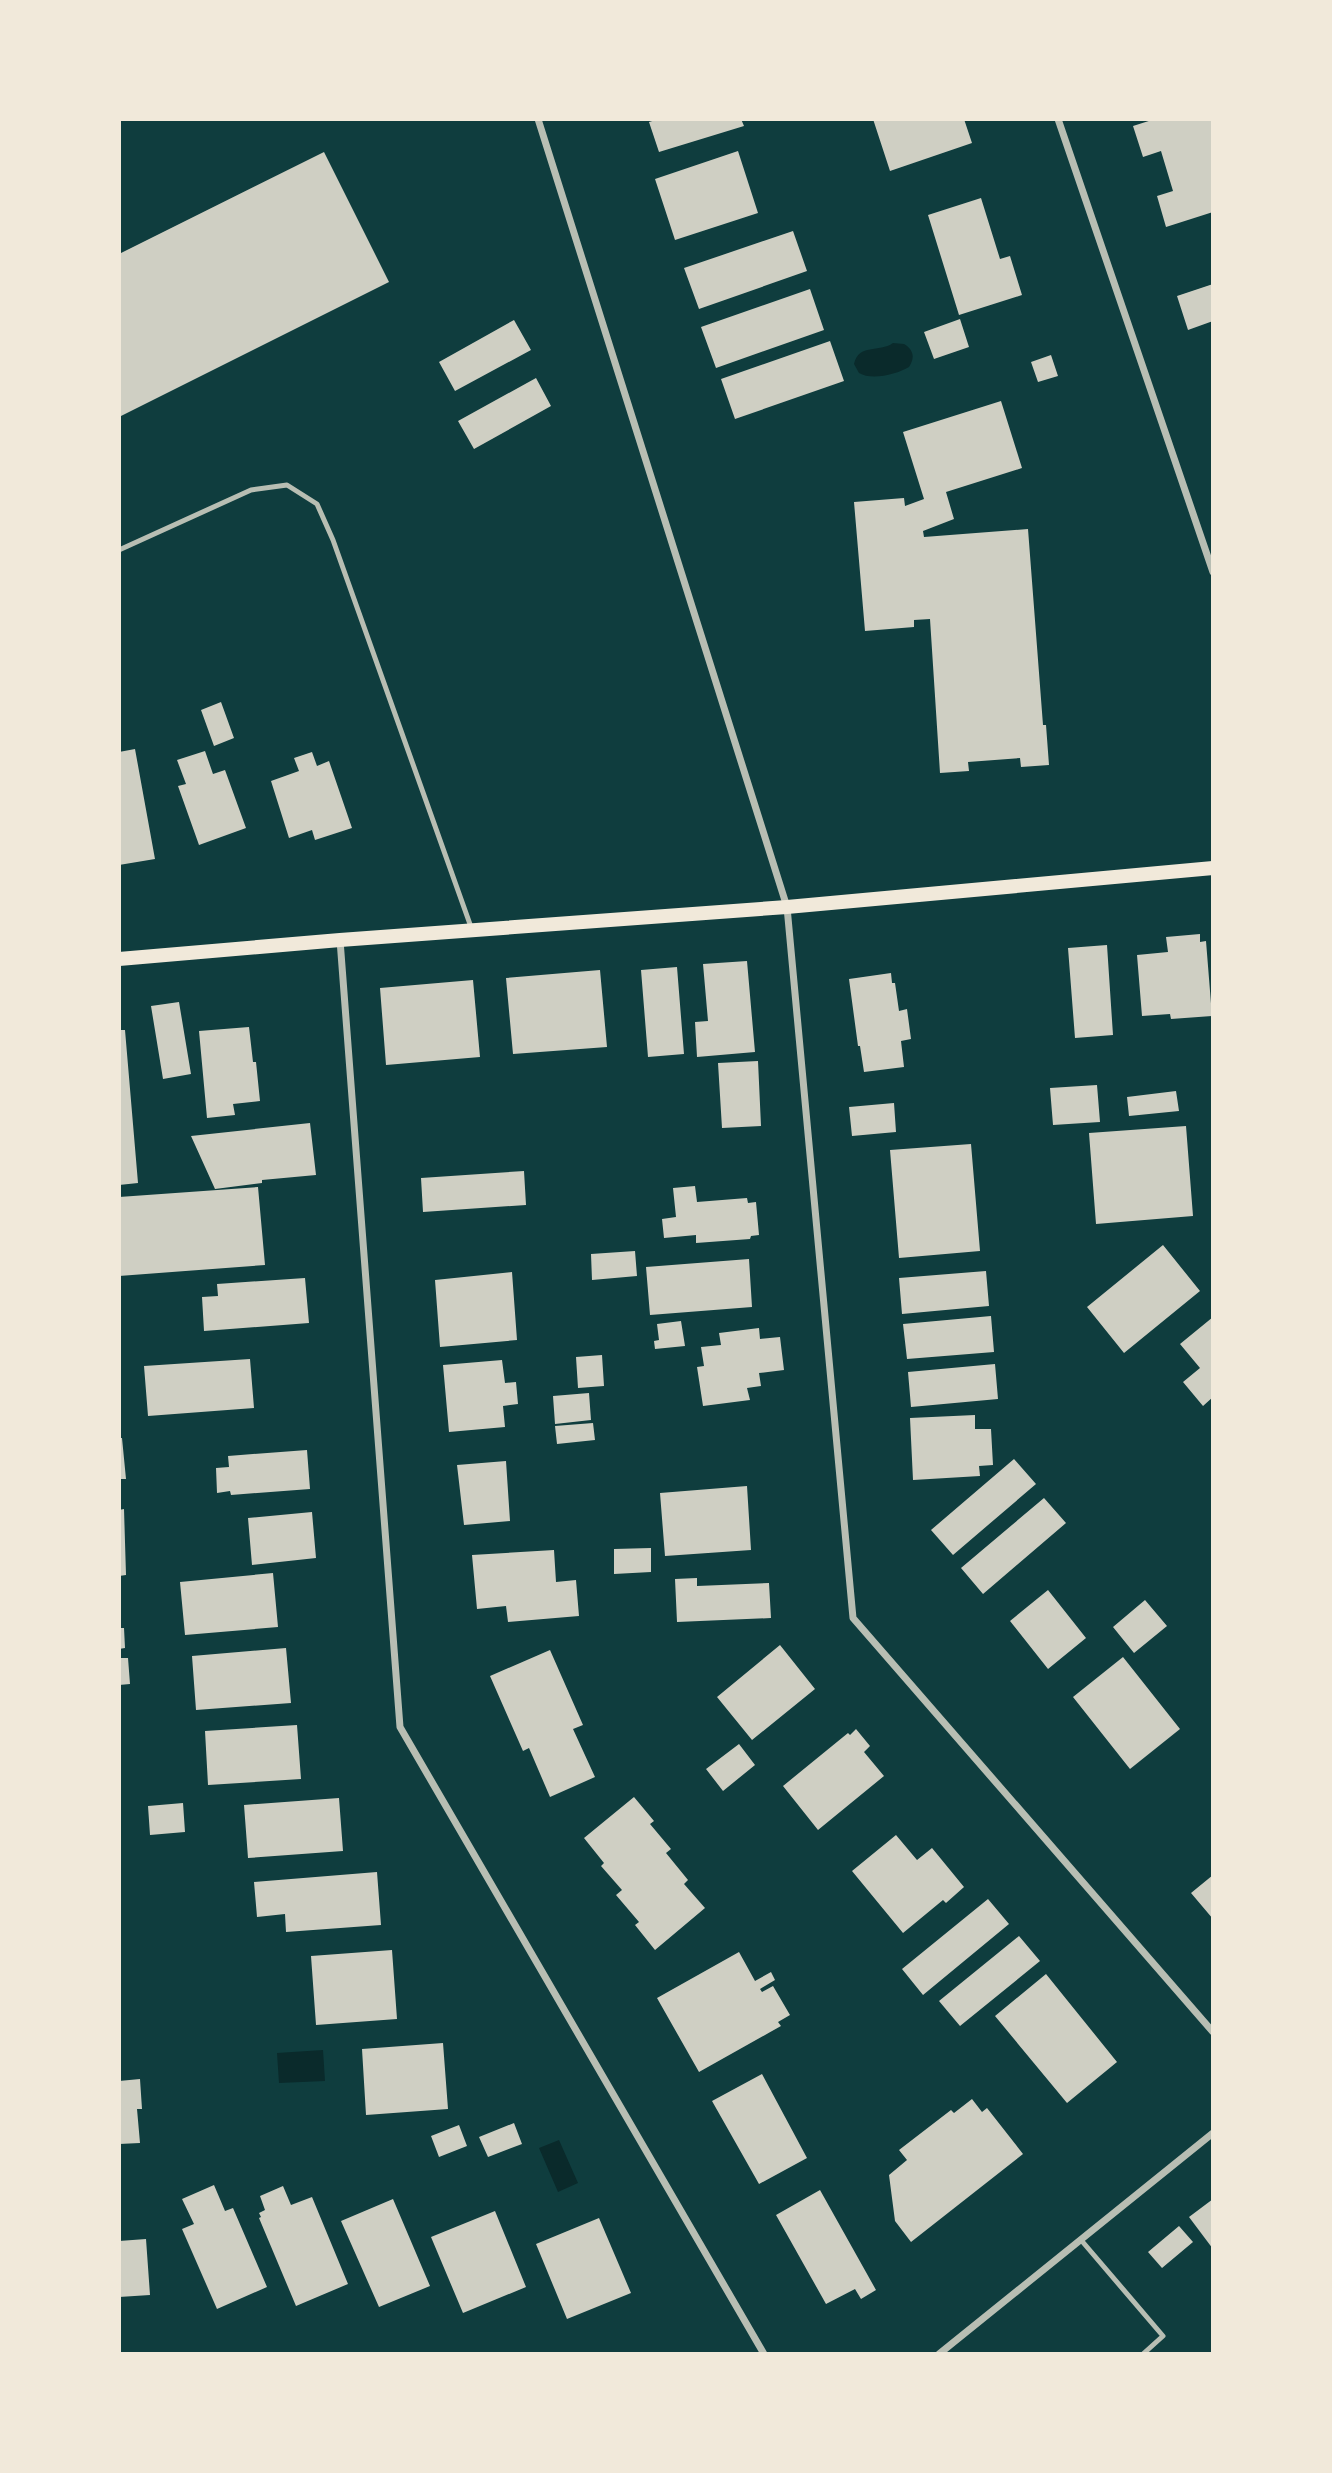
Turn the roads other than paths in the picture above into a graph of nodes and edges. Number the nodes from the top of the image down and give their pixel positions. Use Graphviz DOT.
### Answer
graph roads {
  1 [pos="538,119"];
  2 [pos="1058,119"];
  3 [pos="119,551"];
  4 [pos="1213,572"];
  5 [pos="1213,868"];
  6 [pos="787,907"];
  7 [pos="472,930"];
  8 [pos="340,940"];
  9 [pos="119,959"];
  10 [pos="1213,2032"];
  11 [pos="1213,2133"];
  12 [pos="1080,2240"];
  13 [pos="764,2354"];
  14 [pos="939,2354"];
  15 [pos="1143,2354"];
  1 -- 6 [label="street"];
  2 -- 4 [label="street"];
  3 -- 7 [label="lane"];
  5 -- 6 [label="main road"];
  6 -- 7 [label="main road"];
  6 -- 10 [label="street"];
  7 -- 8 [label="main road"];
  8 -- 9 [label="main road"];
  8 -- 13 [label="street"];
  11 -- 12 [label="street"];
  12 -- 14 [label="street"];
  12 -- 15 [label="lane"];
}
